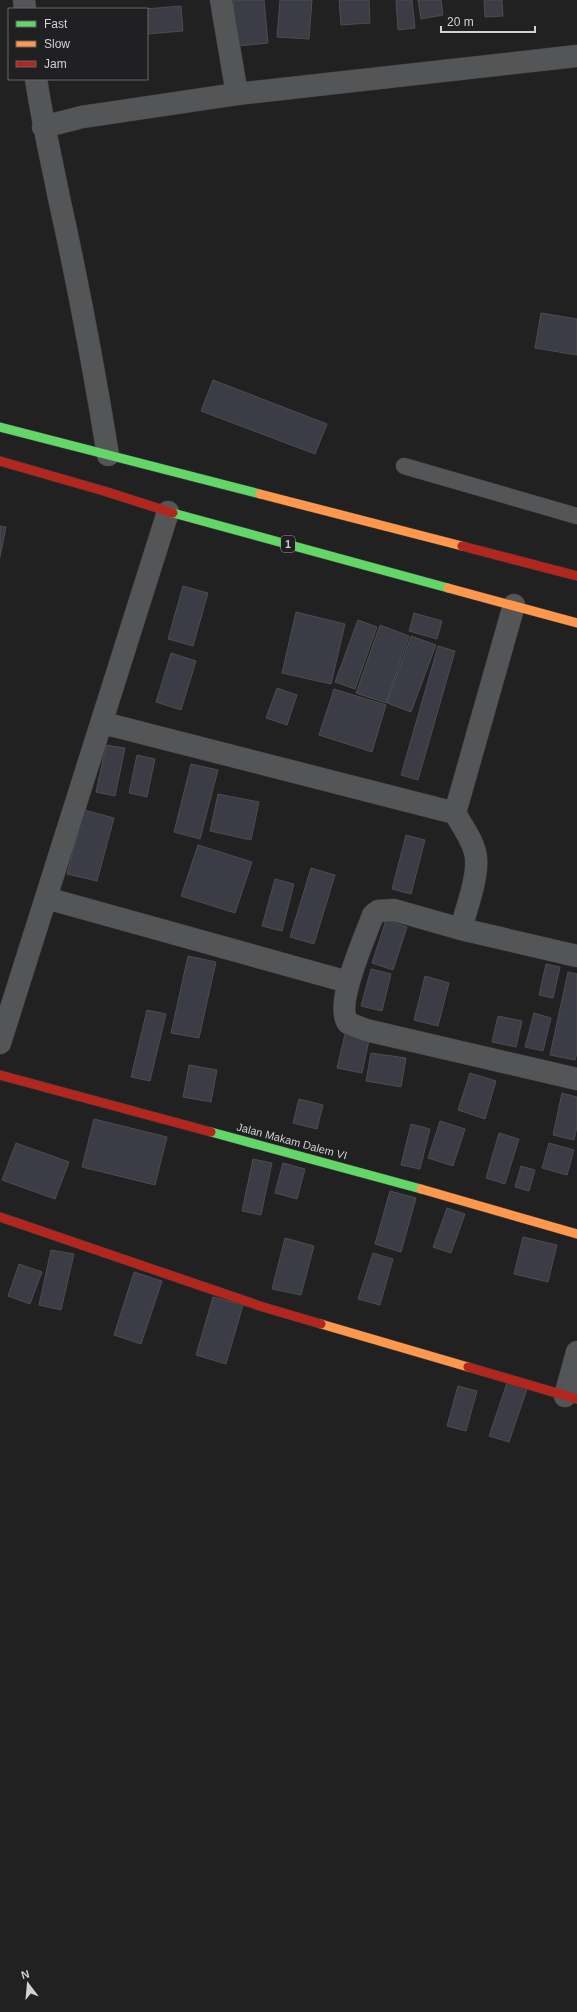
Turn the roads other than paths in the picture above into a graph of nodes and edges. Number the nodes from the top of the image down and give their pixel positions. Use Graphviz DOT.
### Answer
graph roads {
  1 [pos="221,0"];
  2 [pos="577,56"];
  3 [pos="36,80"];
  4 [pos="237,94"];
  5 [pos="43,127"];
  6 [pos="0,427"];
  7 [pos="108,455"];
  8 [pos="0,461"];
  9 [pos="404,466"];
  10 [pos="168,512"];
  11 [pos="577,516"];
  12 [pos="577,576"];
  13 [pos="514,605"];
  14 [pos="577,623"];
  15 [pos="103,724"];
  16 [pos="454,813"];
  17 [pos="46,898"];
  18 [pos="461,929"];
  19 [pos="577,956"];
  20 [pos="348,982"];
  21 [pos="0,1043"];
  22 [pos="0,1076"];
  23 [pos="577,1079"];
  24 [pos="0,1217"];
  25 [pos="577,1234"];
  26 [pos="577,1352"];
  27 [pos="571,1397"];
  1 -- 4 [label="street"];
  2 -- 4 [label="street"];
  3 -- 5 [label="street"];
  4 -- 5 [label="street"];
  5 -- 7 [label="street"];
  6 -- 7 [label="main road"];
  7 -- 12 [label="main road"];
  8 -- 10 [label="main road, 1"];
  9 -- 11 [label="lane"];
  10 -- 13 [label="main road, 1"];
  10 -- 15 [label="street"];
  13 -- 14 [label="main road, 1"];
  13 -- 16 [label="street"];
  15 -- 16 [label="street"];
  15 -- 17 [label="street"];
  16 -- 18 [label="street"];
  17 -- 20 [label="street"];
  17 -- 21 [label="street"];
  18 -- 19 [label="street"];
  18 -- 20 [label="street"];
  20 -- 23 [label="street"];
  22 -- 25 [label="main road, Jalan Makam Dalem VI"];
  24 -- 27 [label="main road"];
  26 -- 27 [label="street"];
}
